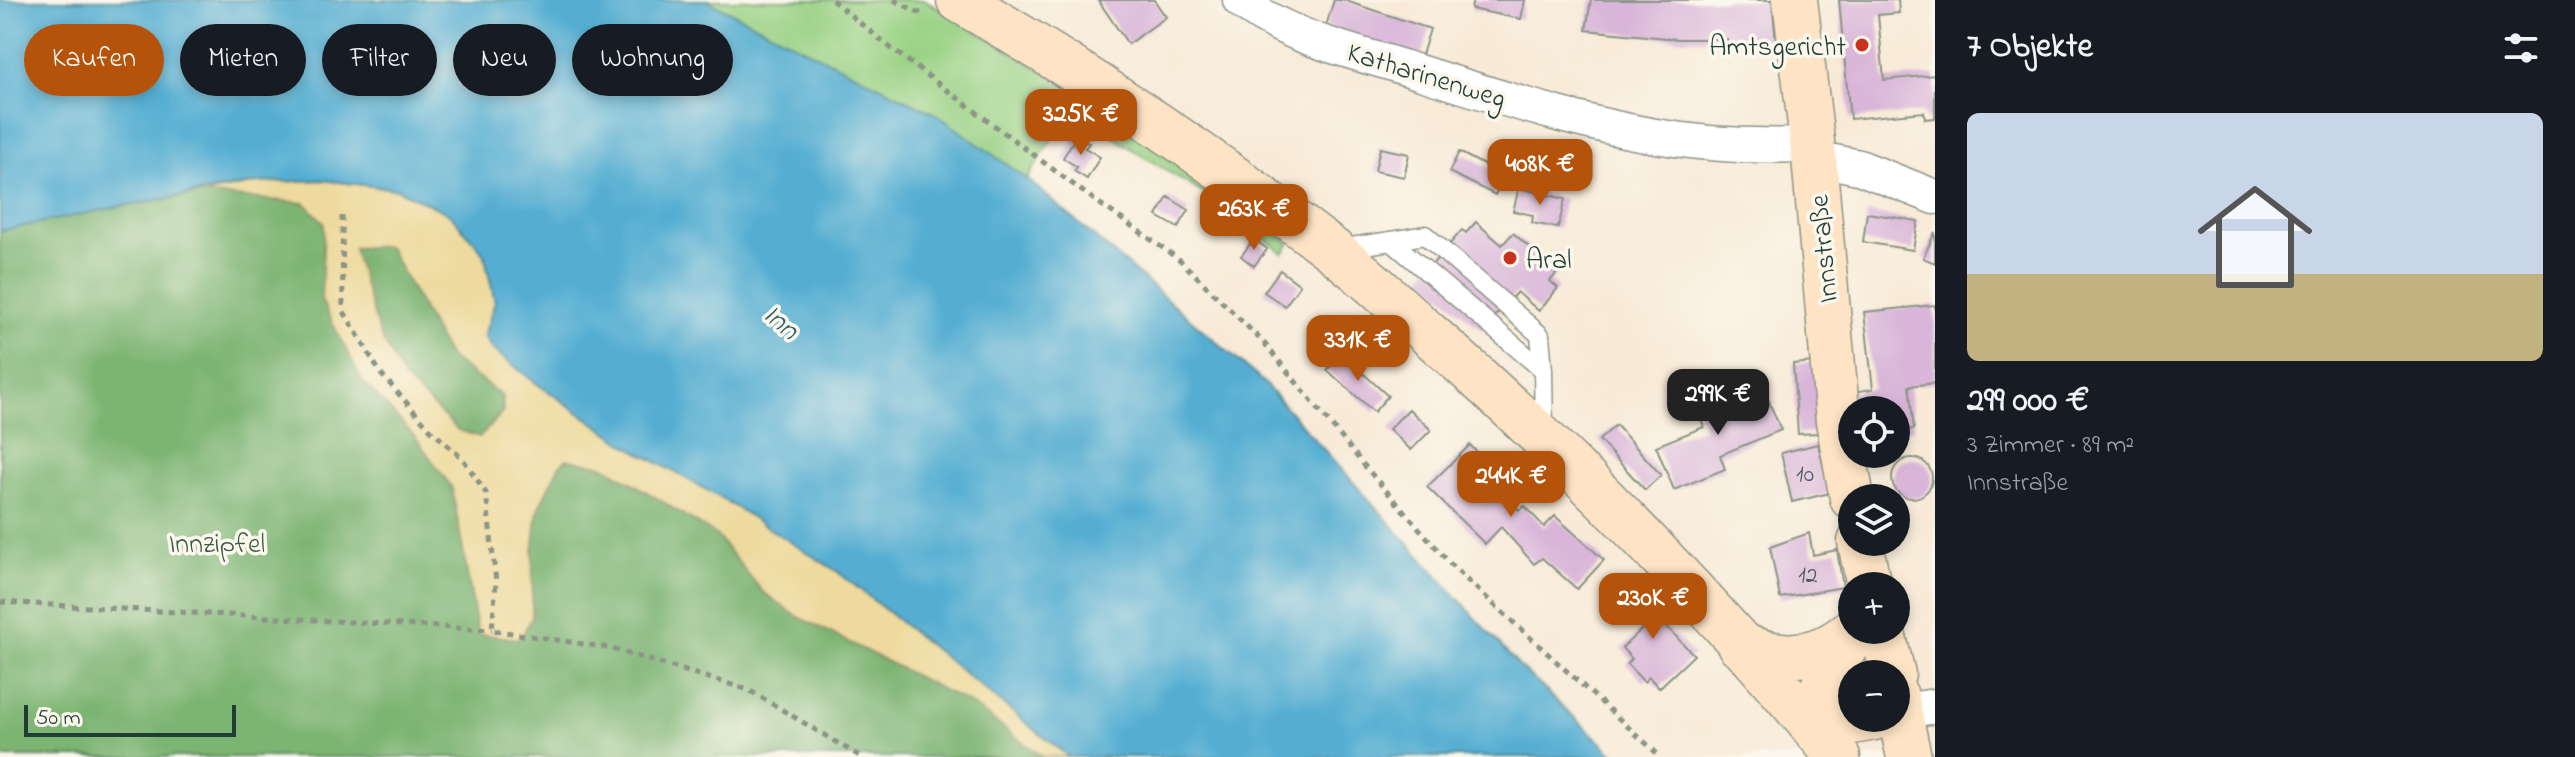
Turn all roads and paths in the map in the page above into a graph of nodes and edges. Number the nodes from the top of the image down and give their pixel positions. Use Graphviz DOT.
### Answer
graph roads {
  1 [pos="832,0"];
  2 [pos="960,0"];
  3 [pos="1240,0"];
  4 [pos="1795,0"];
  5 [pos="1813,151"];
  6 [pos="1935,197"];
  7 [pos="342,216"];
  8 [pos="1391,241"];
  9 [pos="1332,250"];
  10 [pos="1543,370"];
  11 [pos="1545,438"];
  12 [pos="1849,484"];
  13 [pos="0,602"];
  14 [pos="492,630"];
  15 [pos="1838,639"];
  16 [pos="1739,644"];
  17 [pos="1846,644"];
  18 [pos="1838,724"];
  19 [pos="1904,732"];
  20 [pos="1825,741"];
  21 [pos="1935,746"];
  22 [pos="861,757"];
  23 [pos="1661,757"];
  24 [pos="1909,757"];
  25 [pos="1924,757"];
  1 -- 23 [label="path"];
  2 -- 9 [label="main road"];
  3 -- 5 [label="street, Katharinenweg"];
  4 -- 5 [label="main road, Innstraße"];
  5 -- 6 [label="street, Katharinenweg"];
  5 -- 12 [label="main road, Innstraße"];
  7 -- 14 [label="path"];
  8 -- 9 [label="lane"];
  8 -- 10 [label="lane"];
  8 -- 10 [label="lane"];
  9 -- 11 [label="main road"];
  10 -- 11 [label="lane"];
  11 -- 16 [label="main road"];
  13 -- 14 [label="path"];
  14 -- 22 [label="path"];
  15 -- 16 [label="main road"];
  16 -- 20 [label="main road"];
  17 -- 20 [label="main road"];
  18 -- 20 [label="main road"];
  19 -- 24 [label="main road"];
  21 -- 25 [label="street"];
}
